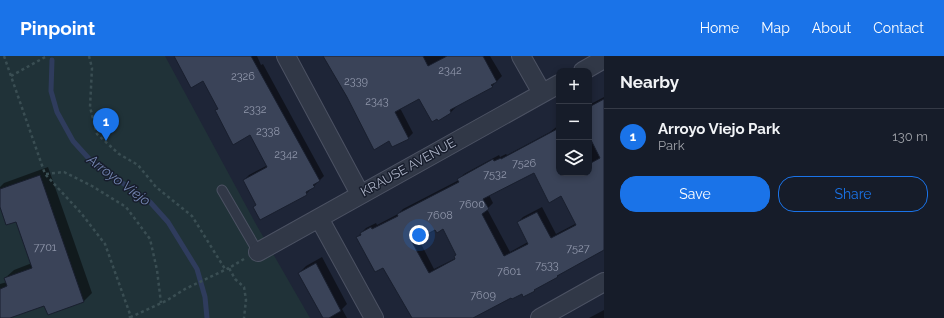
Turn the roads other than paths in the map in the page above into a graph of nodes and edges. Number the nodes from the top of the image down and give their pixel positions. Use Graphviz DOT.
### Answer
graph roads {
  1 [pos="286,56"];
  2 [pos="521,56"];
  3 [pos="604,60"];
  4 [pos="589,68"];
  5 [pos="556,86"];
  6 [pos="542,93"];
  7 [pos="222,190"];
  8 [pos="360,194"];
  9 [pos="319,218"];
  10 [pos="258,252"];
  11 [pos="604,282"];
  12 [pos="374,318"];
  13 [pos="540,318"];
  1 -- 8 [label="street"];
  2 -- 6 [label="street"];
  3 -- 4 [label="street"];
  5 -- 6 [label="street, KRAUSE AVENUE"];
  6 -- 8 [label="street, KRAUSE AVENUE"];
  7 -- 10 [label="lane"];
  8 -- 9 [label="street, KRAUSE AVENUE"];
  9 -- 10 [label="street, KRAUSE AVENUE"];
  9 -- 12 [label="street"];
  11 -- 13 [label="street"];
}
